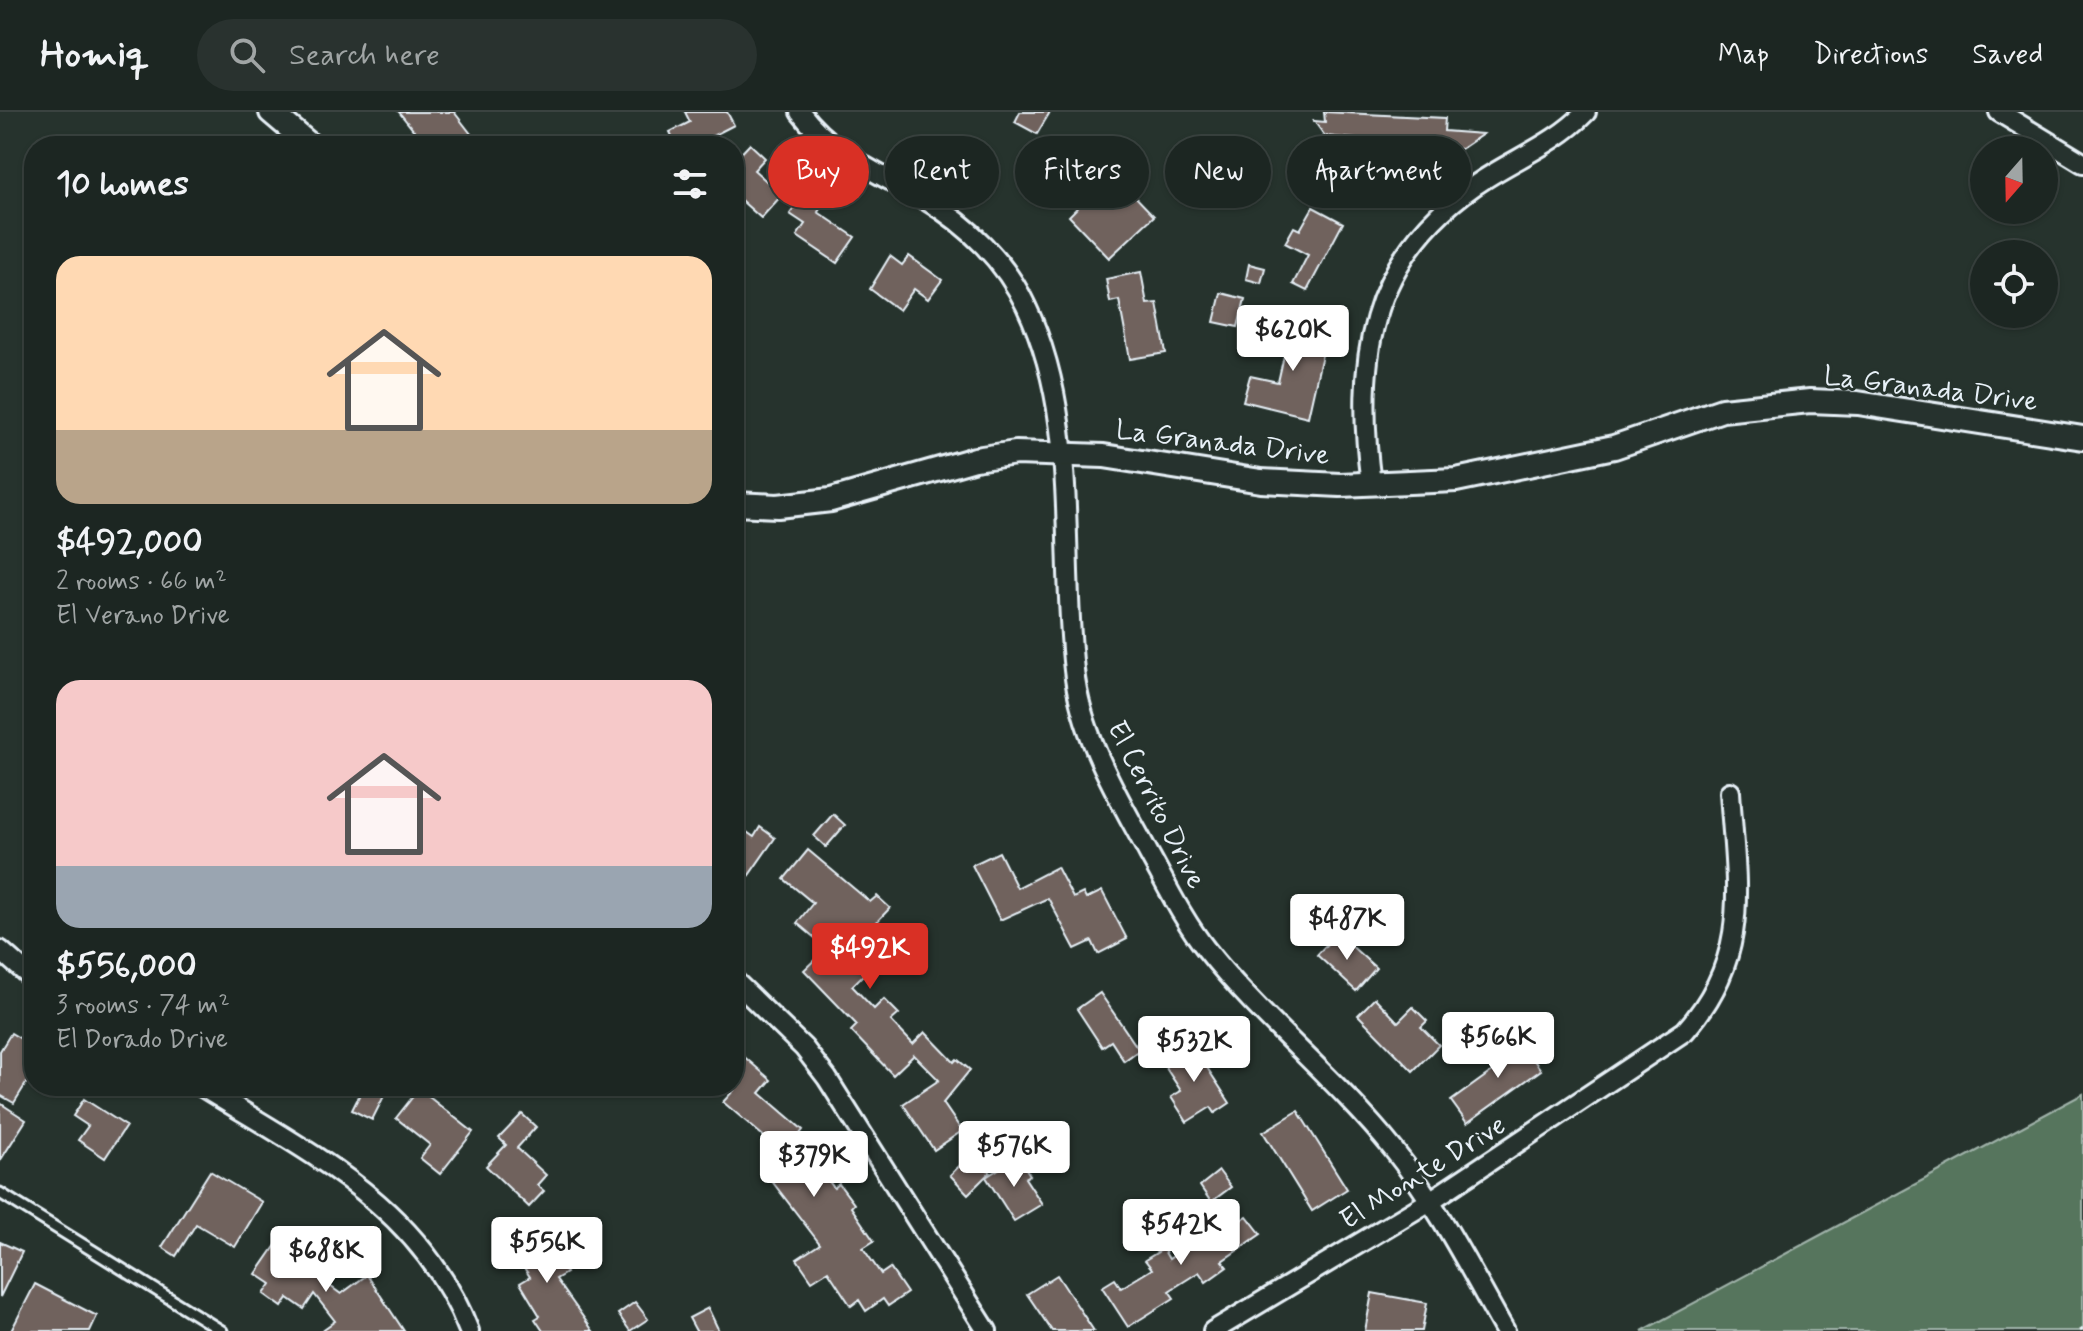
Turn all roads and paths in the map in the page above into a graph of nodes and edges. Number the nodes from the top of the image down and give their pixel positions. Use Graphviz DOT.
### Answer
graph roads {
  1 [pos="271,112"];
  2 [pos="800,112"];
  3 [pos="1586,112"];
  4 [pos="1999,112"];
  5 [pos="299,136"];
  6 [pos="2083,163"];
  7 [pos="2083,438"];
  8 [pos="1065,452"];
  9 [pos="1371,484"];
  10 [pos="744,504"];
  11 [pos="1730,792"];
  12 [pos="0,950"];
  13 [pos="24,971"];
  14 [pos="744,990"];
  15 [pos="217,1096"];
  16 [pos="0,1193"];
  17 [pos="1430,1201"];
  18 [pos="222,1331"];
  19 [pos="469,1331"];
  20 [pos="987,1331"];
  21 [pos="1213,1331"];
  22 [pos="1505,1331"];
  1 -- 5 [label="street"];
  2 -- 8 [label="street, El Cerrito Drive"];
  3 -- 9 [label="street"];
  4 -- 6 [label="street"];
  7 -- 9 [label="street, La Granada Drive"];
  8 -- 9 [label="street, La Granada Drive"];
  8 -- 10 [label="street, La Granada Drive"];
  8 -- 17 [label="street, El Cerrito Drive"];
  11 -- 17 [label="street, El Monte Drive"];
  12 -- 13 [label="street"];
  14 -- 20 [label="street"];
  15 -- 19 [label="street"];
  16 -- 18 [label="lane"];
  17 -- 21 [label="street, El Monte Drive"];
  17 -- 22 [label="street, El Cerrito Drive"];
}
